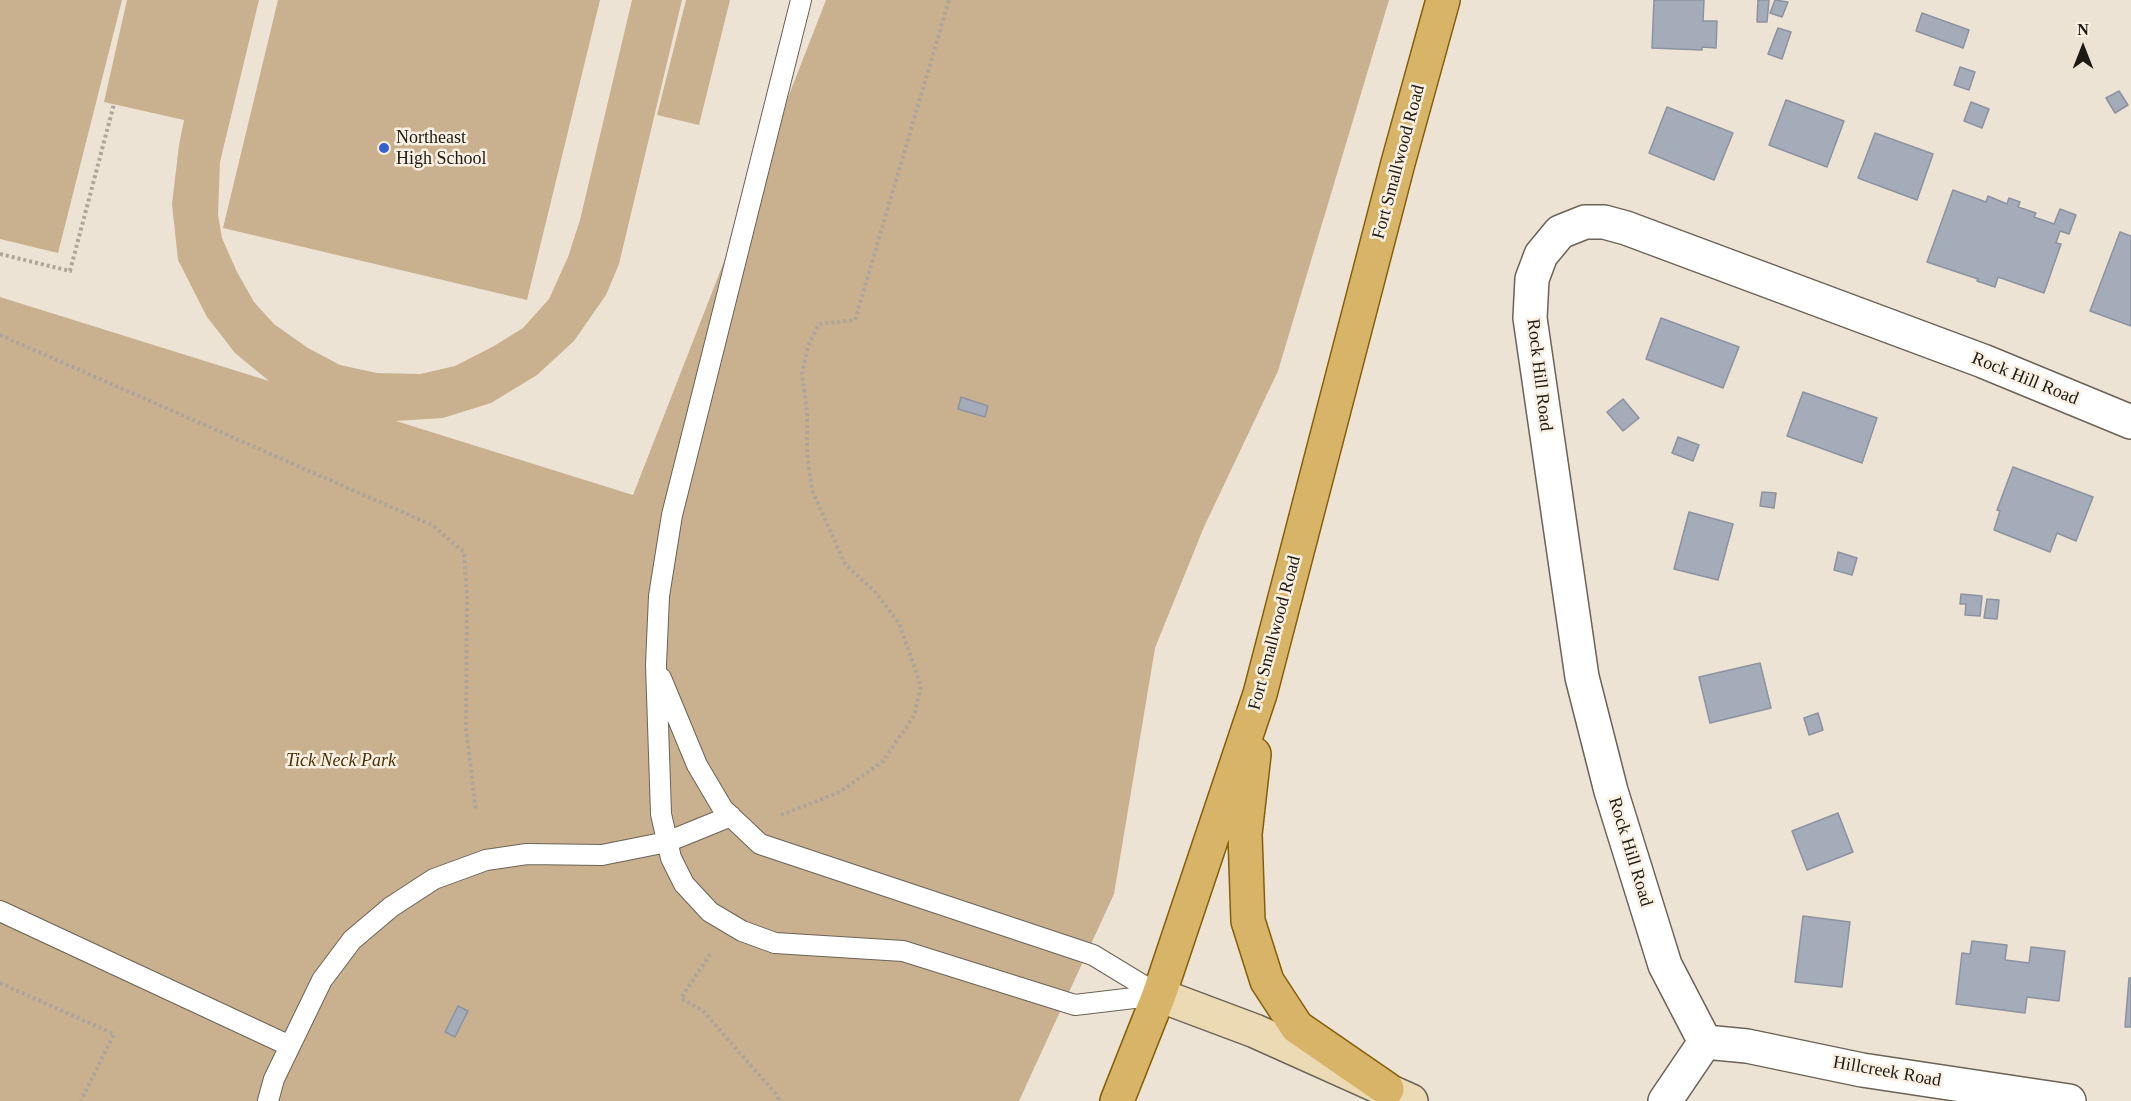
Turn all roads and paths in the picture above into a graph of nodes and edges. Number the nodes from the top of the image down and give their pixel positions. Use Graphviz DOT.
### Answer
graph roads {
  1 [pos="801,0"];
  2 [pos="949,0"];
  3 [pos="1443,0"];
  4 [pos="114,104"];
  5 [pos="0,254"];
  6 [pos="0,335"];
  7 [pos="2131,422"];
  8 [pos="656,665"];
  9 [pos="1260,694"];
  10 [pos="476,811"];
  11 [pos="781,815"];
  12 [pos="730,816"];
  13 [pos="667,842"];
  14 [pos="0,911"];
  15 [pos="710,954"];
  16 [pos="0,983"];
  17 [pos="1159,995"];
  18 [pos="1705,1042"];
  19 [pos="290,1046"];
  20 [pos="1399,1095"];
  21 [pos="81,1101"];
  22 [pos="268,1101"];
  23 [pos="780,1101"];
  24 [pos="1117,1101"];
  25 [pos="1665,1101"];
  26 [pos="2069,1101"];
  1 -- 8 [label="lane"];
  2 -- 11 [label="path"];
  3 -- 9 [label="main road, Fort Smallwood Road"];
  4 -- 5 [label="path"];
  6 -- 10 [label="path"];
  7 -- 18 [label="street, Rock Hill Road"];
  8 -- 12 [label="lane"];
  8 -- 13 [label="lane"];
  9 -- 17 [label="main road, Fort Smallwood Road"];
  9 -- 20 [label="main road"];
  12 -- 13 [label="lane"];
  12 -- 17 [label="lane"];
  13 -- 17 [label="lane"];
  13 -- 19 [label="lane"];
  14 -- 19 [label="lane"];
  15 -- 23 [label="path"];
  16 -- 21 [label="path"];
  17 -- 20 [label="main road"];
  17 -- 24 [label="main road, Fort Smallwood Road"];
  18 -- 25 [label="street"];
  18 -- 26 [label="street, Hillcreek Road"];
  19 -- 22 [label="lane"];
}
